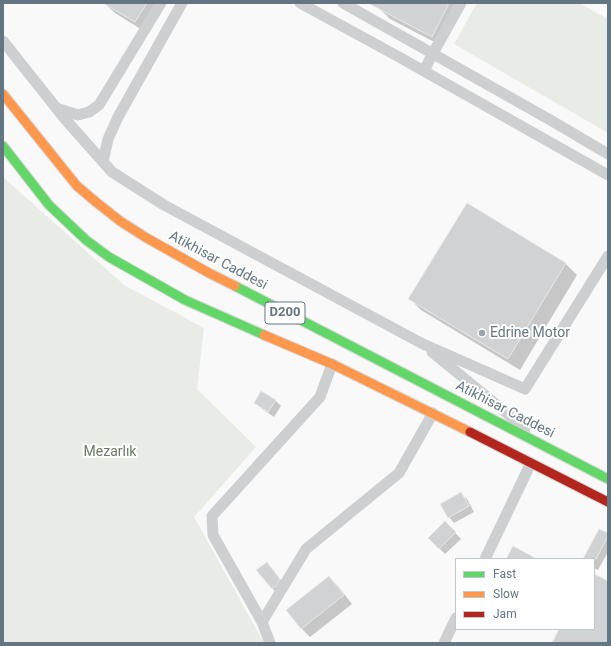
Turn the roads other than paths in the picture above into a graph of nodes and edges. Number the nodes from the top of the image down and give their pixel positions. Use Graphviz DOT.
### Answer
graph roads {
  1 [pos="161,3"];
  2 [pos="182,3"];
  3 [pos="300,3"];
  4 [pos="343,3"];
  5 [pos="461,3"];
  6 [pos="3,41"];
  7 [pos="433,54"];
  8 [pos="424,71"];
  9 [pos="3,94"];
  10 [pos="56,108"];
  11 [pos="3,146"];
  12 [pos="608,154"];
  13 [pos="103,162"];
  14 [pos="608,175"];
  15 [pos="608,256"];
  16 [pos="421,343"];
  17 [pos="332,364"];
  18 [pos="433,413"];
  19 [pos="536,442"];
  20 [pos="531,463"];
  21 [pos="608,479"];
  22 [pos="608,502"];
  23 [pos="484,558"];
  24 [pos="455,620"];
  25 [pos="262,622"];
  26 [pos="270,643"];
  27 [pos="444,643"];
  1 -- 10 [label="street"];
  2 -- 13 [label="street"];
  3 -- 8 [label="street"];
  4 -- 7 [label="street"];
  5 -- 7 [label="street"];
  6 -- 10 [label="street"];
  7 -- 8 [label="street"];
  7 -- 12 [label="street"];
  8 -- 14 [label="street"];
  9 -- 19 [label="highway, Atikhisar Caddesi / D200"];
  10 -- 13 [label="street"];
  11 -- 17 [label="highway, D200"];
  13 -- 16 [label="street"];
  15 -- 16 [label="street"];
  16 -- 19 [label="street"];
  17 -- 18 [label="highway, D200"];
  17 -- 25 [label="street"];
  18 -- 20 [label="highway, D200"];
  18 -- 25 [label="street"];
  19 -- 21 [label="highway, Atikhisar Caddesi / D200"];
  20 -- 22 [label="highway, D200"];
  20 -- 23 [label="street"];
  24 -- 27 [label="street"];
  25 -- 26 [label="street"];
}
